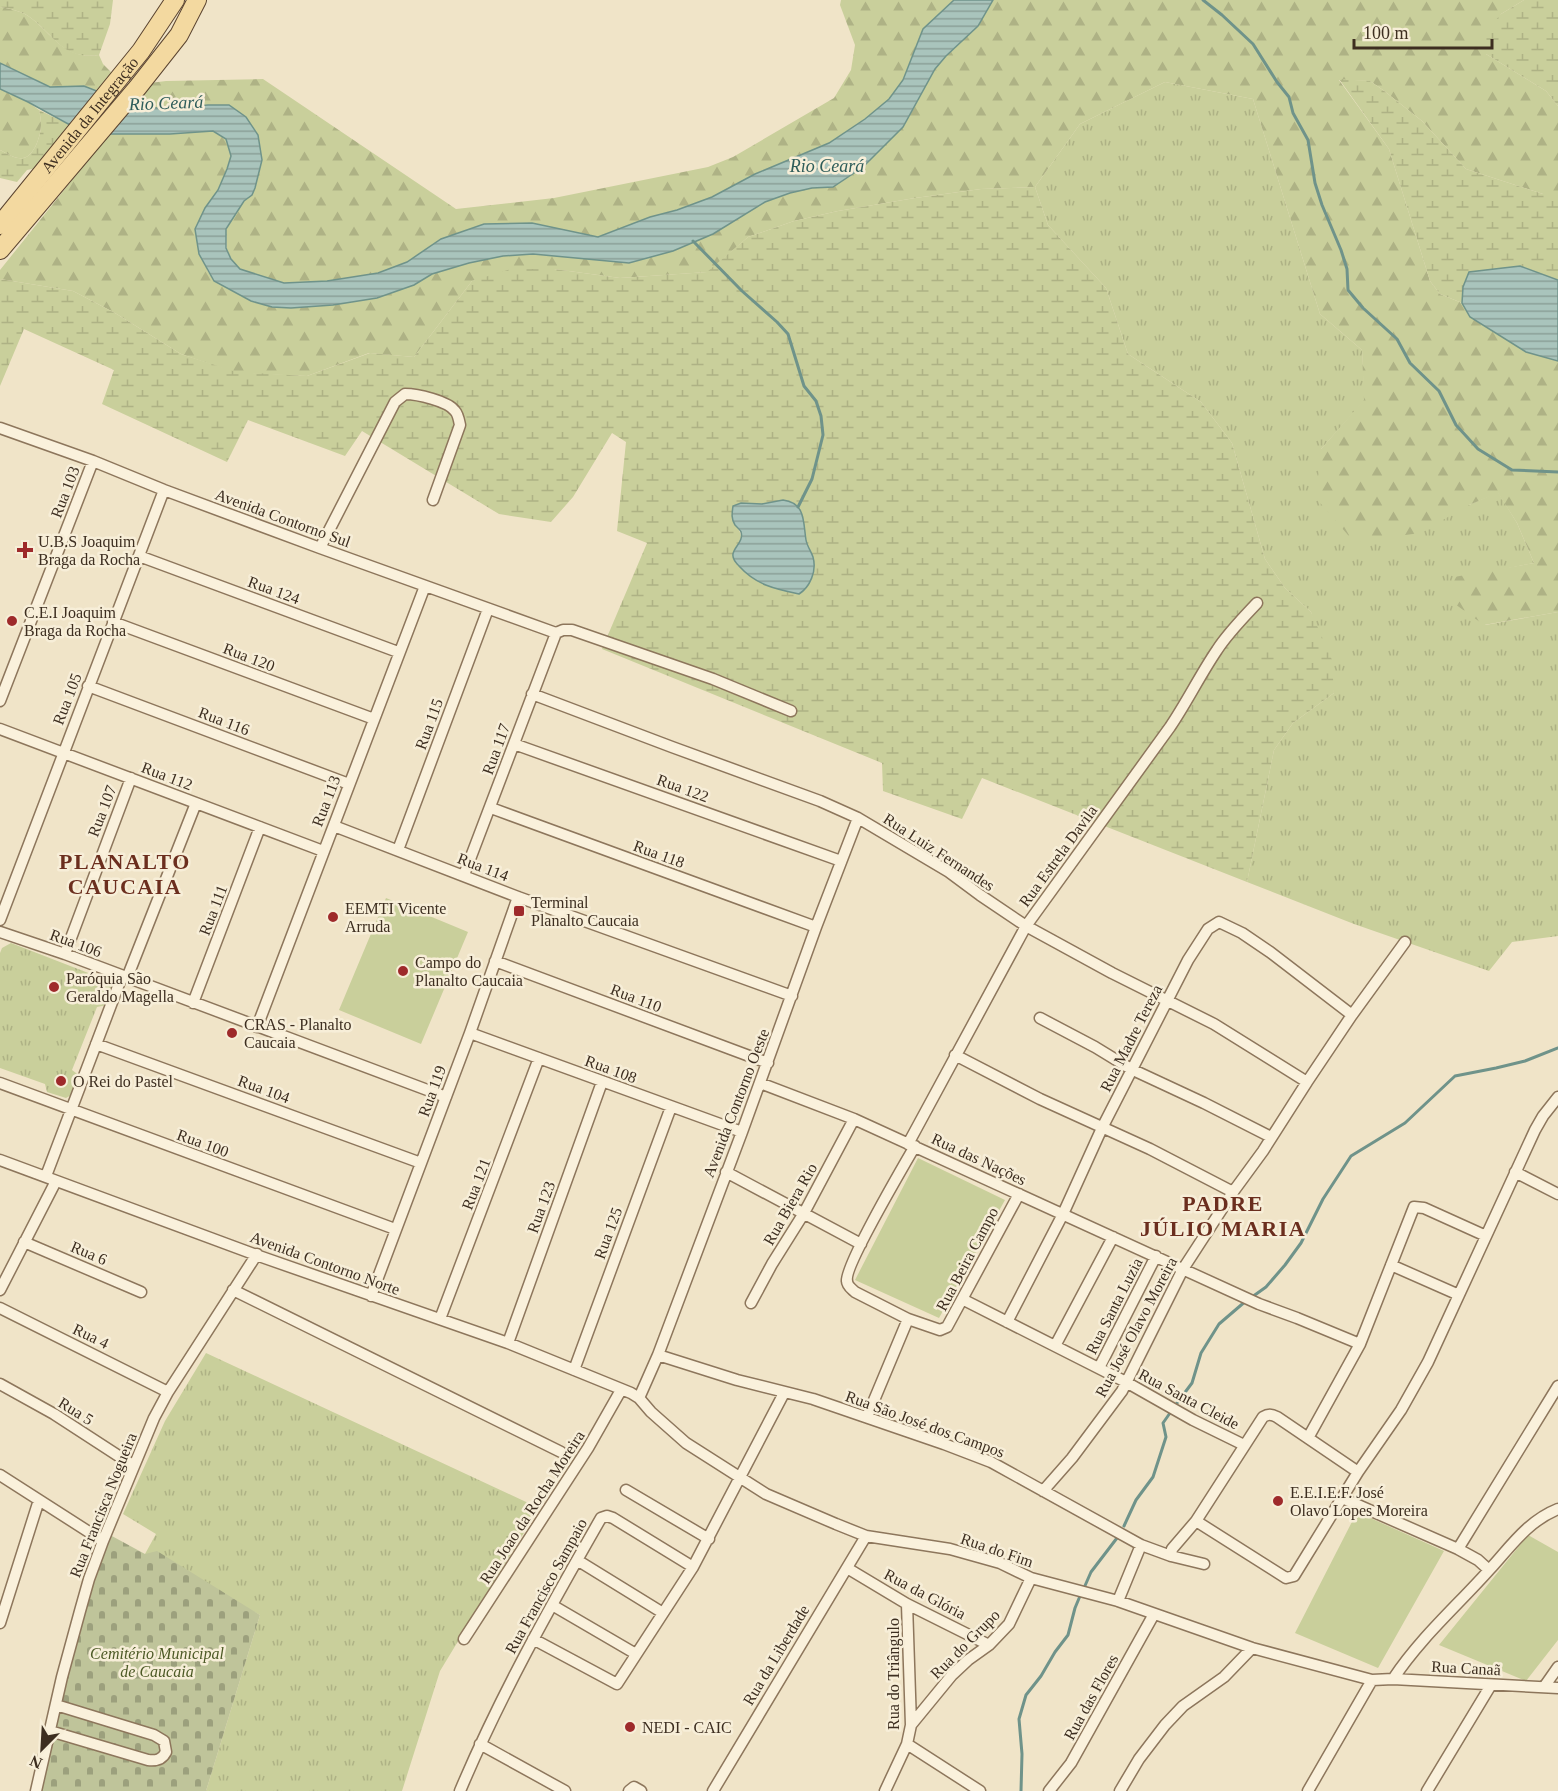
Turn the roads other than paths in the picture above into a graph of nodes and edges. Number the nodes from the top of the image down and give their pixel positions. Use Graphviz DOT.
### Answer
graph roads {
  1 [pos="175,0"];
  2 [pos="197,0"];
  3 [pos="0,225"];
  4 [pos="0,250"];
  5 [pos="0,428"];
  6 [pos="93,461"];
  7 [pos="164,490"];
  8 [pos="433,500"];
  9 [pos="320,548"];
  10 [pos="139,556"];
  11 [pos="425,586"];
  12 [pos="1257,603"];
  13 [pos="488,609"];
  14 [pos="113,622"];
  15 [pos="556,633"];
  16 [pos="398,652"];
  17 [pos="88,686"];
  18 [pos="532,694"];
  19 [pos="0,701"];
  20 [pos="791,711"];
  21 [pos="374,719"];
  22 [pos="0,729"];
  23 [pos="514,744"];
  24 [pos="63,752"];
  25 [pos="130,778"];
  26 [pos="349,784"];
  27 [pos="196,803"];
  28 [pos="490,808"];
  29 [pos="858,818"];
  30 [pos="334,826"];
  31 [pos="260,827"];
  32 [pos="398,850"];
  33 [pos="323,851"];
  34 [pos="841,861"];
  35 [pos="464,875"];
  36 [pos="518,897"];
  37 [pos="0,920"];
  38 [pos="1026,926"];
  39 [pos="816,927"];
  40 [pos="0,933"];
  41 [pos="1405,942"];
  42 [pos="64,954"];
  43 [pos="495,961"];
  44 [pos="124,977"];
  45 [pos="792,996"];
  46 [pos="1168,1000"];
  47 [pos="193,1003"];
  48 [pos="1352,1014"];
  49 [pos="1040,1018"];
  50 [pos="256,1027"];
  51 [pos="470,1034"];
  52 [pos="96,1044"];
  53 [pos="955,1055"];
  54 [pos="539,1058"];
  55 [pos="768,1063"];
  56 [pos="1131,1069"];
  57 [pos="602,1082"];
  58 [pos="1307,1082"];
  59 [pos="0,1083"];
  60 [pos="760,1083"];
  61 [pos="446,1097"];
  62 [pos="1558,1097"];
  63 [pos="671,1107"];
  64 [pos="71,1111"];
  65 [pos="854,1119"];
  66 [pos="1102,1128"];
  67 [pos="742,1132"];
  68 [pos="1271,1137"];
  69 [pos="912,1145"];
  70 [pos="0,1160"];
  71 [pos="421,1163"];
  72 [pos="726,1172"];
  73 [pos="1515,1172"];
  74 [pos="51,1178"];
  75 [pos="1233,1192"];
  76 [pos="1019,1194"];
  77 [pos="1558,1194"];
  78 [pos="804,1213"];
  79 [pos="1063,1214"];
  80 [pos="395,1229"];
  81 [pos="1486,1236"];
  82 [pos="1113,1237"];
  83 [pos="24,1242"];
  84 [pos="861,1244"];
  85 [pos="256,1254"];
  86 [pos="1156,1256"];
  87 [pos="1391,1265"];
  88 [pos="1183,1269"];
  89 [pos="0,1290"];
  90 [pos="233,1290"];
  91 [pos="141,1292"];
  92 [pos="1459,1295"];
  93 [pos="371,1296"];
  94 [pos="962,1299"];
  95 [pos="751,1303"];
  96 [pos="0,1308"];
  97 [pos="440,1319"];
  98 [pos="908,1319"];
  99 [pos="1007,1322"];
  100 [pos="508,1343"];
  101 [pos="1360,1344"];
  102 [pos="1055,1346"];
  103 [pos="657,1354"];
  104 [pos="1099,1368"];
  105 [pos="574,1370"];
  106 [pos="1126,1382"];
  107 [pos="0,1384"];
  108 [pos="1558,1386"];
  109 [pos="621,1390"];
  110 [pos="168,1392"];
  111 [pos="784,1393"];
  112 [pos="639,1398"];
  113 [pos="867,1417"];
  114 [pos="1308,1438"];
  115 [pos="1244,1445"];
  116 [pos="561,1452"];
  117 [pos="134,1466"];
  118 [pos="1358,1472"];
  119 [pos="0,1474"];
  120 [pos="740,1478"];
  121 [pos="626,1490"];
  122 [pos="1043,1491"];
  123 [pos="1342,1498"];
  124 [pos="39,1500"];
  125 [pos="1558,1509"];
  126 [pos="1196,1521"];
  127 [pos="866,1536"];
  128 [pos="709,1539"];
  129 [pos="103,1541"];
  130 [pos="1142,1545"];
  131 [pos="1458,1550"];
  132 [pos="1171,1556"];
  133 [pos="577,1560"];
  134 [pos="1204,1564"];
  135 [pos="693,1567"];
  136 [pos="847,1568"];
  137 [pos="1489,1570"];
  138 [pos="1031,1578"];
  139 [pos="1118,1601"];
  140 [pos="907,1604"];
  141 [pos="552,1605"];
  142 [pos="663,1613"];
  143 [pos="1154,1614"];
  144 [pos="0,1623"];
  145 [pos="464,1639"];
  146 [pos="533,1639"];
  147 [pos="989,1645"];
  148 [pos="1252,1648"];
  149 [pos="636,1654"];
  150 [pos="1558,1667"];
  151 [pos="1393,1679"];
  152 [pos="1372,1680"];
  153 [pos="1491,1685"];
  154 [pos="1544,1687"];
  155 [pos="1558,1688"];
  156 [pos="56,1705"];
  157 [pos="911,1725"];
  158 [pos="50,1731"];
  159 [pos="480,1744"];
  160 [pos="907,1744"];
  161 [pos="972,1789"];
  162 [pos="36,1791"];
  163 [pos="460,1791"];
  164 [pos="565,1791"];
  165 [pos="713,1791"];
  166 [pos="885,1791"];
  167 [pos="1049,1791"];
  168 [pos="1120,1791"];
  169 [pos="1308,1791"];
  170 [pos="1427,1791"];
  1 -- 3 [label="main road, Avenida da Integração"];
  2 -- 4 [label="main road, Avenida da Integração"];
  5 -- 6 [label="street, Avenida Contorno Sul"];
  6 -- 7 [label="street, Avenida Contorno Sul"];
  6 -- 19 [label="street, Rua 103"];
  7 -- 9 [label="street, Avenida Contorno Sul"];
  7 -- 10 [label="street, Rua 105"];
  8 -- 9 [label="street"];
  9 -- 11 [label="street, Avenida Contorno Sul"];
  10 -- 14 [label="street, Rua 105"];
  10 -- 16 [label="street, Rua 124"];
  11 -- 13 [label="street, Avenida Contorno Sul"];
  11 -- 16 [label="street, Rua 113"];
  12 -- 38 [label="street, Rua Estrela Davila"];
  13 -- 15 [label="street, Avenida Contorno Sul"];
  13 -- 32 [label="street, Rua 115"];
  14 -- 17 [label="street, Rua 105"];
  14 -- 21 [label="street, Rua 120"];
  15 -- 18 [label="street, Rua 117"];
  15 -- 20 [label="street, Avenida Contorno Sul"];
  16 -- 21 [label="street, Rua 113"];
  17 -- 24 [label="street, Rua 105"];
  17 -- 26 [label="street, Rua 116"];
  18 -- 23 [label="street, Rua 117"];
  18 -- 29 [label="street, Rua Luiz Fernandes"];
  21 -- 26 [label="street, Rua 113"];
  22 -- 24 [label="street, Rua 112"];
  23 -- 28 [label="street, Rua 117"];
  23 -- 34 [label="street, Rua 122"];
  24 -- 25 [label="street, Rua 112"];
  24 -- 37 [label="street, Rua 105"];
  25 -- 27 [label="street, Rua 112"];
  25 -- 42 [label="street, Rua 107"];
  26 -- 30 [label="street, Rua 113"];
  27 -- 31 [label="street, Rua 112"];
  27 -- 44 [label="street"];
  28 -- 35 [label="street, Rua 117"];
  28 -- 39 [label="street, Rua 118"];
  29 -- 34 [label="street, Avenida Contorno Oeste"];
  29 -- 38 [label="street, Rua Luiz Fernandes"];
  30 -- 32 [label="street, Rua 114"];
  30 -- 33 [label="street, Rua 113"];
  31 -- 33 [label="street, Rua 112"];
  31 -- 47 [label="street, Rua 111"];
  32 -- 35 [label="street, Rua 114"];
  33 -- 50 [label="street, Rua 113"];
  34 -- 39 [label="street, Avenida Contorno Oeste"];
  35 -- 36 [label="street, Rua 114"];
  36 -- 43 [label="street, Rua 119"];
  36 -- 45 [label="street, Rua 114"];
  38 -- 46 [label="street, Rua Luiz Fernandes"];
  38 -- 53 [label="street, Rua Estrela Davila"];
  39 -- 45 [label="street, Avenida Contorno Oeste"];
  40 -- 42 [label="street, Rua 106"];
  41 -- 48 [label="street, Rua José Olavo Moreira"];
  42 -- 44 [label="street, Rua 106"];
  43 -- 51 [label="street, Rua 119"];
  43 -- 55 [label="street, Rua 110"];
  44 -- 47 [label="street, Rua 106"];
  44 -- 52 [label="street"];
  45 -- 55 [label="street, Avenida Contorno Oeste"];
  46 -- 48 [label="street, Rua Madre Tereza"];
  46 -- 56 [label="street, Rua Madre Tereza"];
  46 -- 58 [label="street, Rua Luiz Fernandes"];
  47 -- 50 [label="street, Rua 106"];
  48 -- 58 [label="street, Rua José Olavo Moreira"];
  49 -- 56 [label="street"];
  50 -- 61 [label="street, Rua 106"];
  51 -- 54 [label="street, Rua 108"];
  51 -- 61 [label="street, Rua 119"];
  52 -- 64 [label="street"];
  52 -- 71 [label="street, Rua 104"];
  53 -- 66 [label="street"];
  53 -- 69 [label="street, Rua Estrela Davila"];
  54 -- 57 [label="street, Rua 108"];
  54 -- 97 [label="street, Rua 121"];
  55 -- 60 [label="street, Avenida Contorno Oeste"];
  56 -- 66 [label="street, Rua Madre Tereza"];
  56 -- 68 [label="street"];
  57 -- 63 [label="street, Rua 108"];
  57 -- 100 [label="street, Rua 123"];
  58 -- 68 [label="street, Rua José Olavo Moreira"];
  59 -- 64 [label="street, Rua 100"];
  60 -- 65 [label="street, Rua das Nações"];
  60 -- 67 [label="street, Avenida Contorno Oeste"];
  61 -- 71 [label="street, Rua 119"];
  62 -- 73 [label="street"];
  63 -- 67 [label="street, Rua 108"];
  63 -- 105 [label="street, Rua 125"];
  64 -- 74 [label="street"];
  64 -- 80 [label="street, Rua 100"];
  65 -- 69 [label="street, Rua das Nações"];
  65 -- 78 [label="street, Rua Biera Rio"];
  66 -- 75 [label="street"];
  66 -- 79 [label="street, Rua Madre Tereza"];
  67 -- 72 [label="street, Avenida Contorno Oeste"];
  68 -- 75 [label="street, Rua José Olavo Moreira"];
  69 -- 76 [label="street, Rua das Nações"];
  69 -- 84 [label="street, Rua Estrela Davila"];
  70 -- 74 [label="street, Avenida Contorno Norte"];
  71 -- 80 [label="street, Rua 119"];
  72 -- 78 [label="street"];
  72 -- 103 [label="street, Avenida Contorno Oeste"];
  73 -- 77 [label="street"];
  73 -- 81 [label="street"];
  74 -- 83 [label="street"];
  74 -- 85 [label="street, Avenida Contorno Norte"];
  75 -- 88 [label="street, Rua José Olavo Moreira"];
  76 -- 79 [label="street, Rua das Nações"];
  76 -- 94 [label="street, Rua Beira Campo"];
  78 -- 84 [label="street"];
  78 -- 95 [label="street, Rua Biera Rio"];
  79 -- 82 [label="street, Rua das Nações"];
  79 -- 99 [label="street, Rua Madre Tereza"];
  80 -- 93 [label="street, Rua 119"];
  81 -- 87 [label="street"];
  81 -- 92 [label="street"];
  82 -- 86 [label="street, Rua das Nações"];
  82 -- 102 [label="street"];
  83 -- 89 [label="street"];
  83 -- 91 [label="street, Rua 6"];
  84 -- 98 [label="street, Rua Estrela Davila"];
  85 -- 90 [label="street, Rua Francisca Nogueira"];
  85 -- 93 [label="street, Avenida Contorno Norte"];
  86 -- 88 [label="street, Rua das Nações"];
  86 -- 104 [label="street, Rua Santa Luzia"];
  87 -- 92 [label="street"];
  87 -- 101 [label="street"];
  88 -- 101 [label="street, Rua das Nações"];
  88 -- 106 [label="street, Rua José Olavo Moreira"];
  90 -- 110 [label="street, Rua Francisca Nogueira"];
  90 -- 116 [label="street"];
  92 -- 118 [label="street"];
  93 -- 97 [label="street, Avenida Contorno Norte"];
  94 -- 98 [label="street, Rua Beira Campo"];
  94 -- 99 [label="street, Rua Santa Cleide"];
  96 -- 110 [label="street, Rua 4"];
  97 -- 100 [label="street, Avenida Contorno Norte"];
  98 -- 113 [label="street"];
  99 -- 102 [label="street, Rua Santa Cleide"];
  100 -- 105 [label="street, Avenida Contorno Norte"];
  101 -- 114 [label="street"];
  102 -- 104 [label="street, Rua Santa Cleide"];
  103 -- 111 [label="street, Rua São José dos Campos"];
  103 -- 112 [label="street, Avenida Contorno Oeste"];
  104 -- 106 [label="street, Rua Santa Cleide"];
  105 -- 109 [label="street, Avenida Contorno Norte"];
  106 -- 115 [label="street, Rua Santa Cleide"];
  106 -- 122 [label="street, Rua José Olavo Moreira"];
  107 -- 117 [label="street, Rua 5"];
  108 -- 131 [label="street"];
  109 -- 112 [label="street, Avenida Contorno Norte"];
  109 -- 145 [label="street, Rua Joao da Rocha Moreira"];
  110 -- 117 [label="street, Rua Francisca Nogueira"];
  111 -- 113 [label="street, Rua São José dos Campos"];
  111 -- 120 [label="street"];
  112 -- 120 [label="street, Rua do Fim"];
  113 -- 122 [label="street, Rua São José dos Campos"];
  114 -- 115 [label="street"];
  114 -- 118 [label="street"];
  115 -- 126 [label="street"];
  117 -- 129 [label="street, Rua Francisca Nogueira"];
  118 -- 123 [label="street"];
  119 -- 124 [label="street"];
  120 -- 127 [label="street, Rua do Fim"];
  120 -- 128 [label="street"];
  121 -- 128 [label="street"];
  122 -- 130 [label="street, Rua São José dos Campos"];
  123 -- 126 [label="street"];
  123 -- 131 [label="street"];
  124 -- 129 [label="street"];
  124 -- 144 [label="street"];
  125 -- 137 [label="street"];
  126 -- 132 [label="street"];
  127 -- 136 [label="street, Rua da Liberdade"];
  127 -- 138 [label="street, Rua do Fim"];
  128 -- 135 [label="street"];
  129 -- 156 [label="street, Rua Francisca Nogueira"];
  130 -- 132 [label="street, Rua São José dos Campos"];
  130 -- 139 [label="street"];
  131 -- 137 [label="street"];
  132 -- 134 [label="street, Rua São José dos Campos"];
  133 -- 135 [label="street, Rua Francisco Sampaio"];
  133 -- 141 [label="street, Rua Francisco Sampaio"];
  133 -- 142 [label="street"];
  135 -- 142 [label="street"];
  136 -- 140 [label="street, Rua da Glória"];
  136 -- 165 [label="street, Rua da Liberdade"];
  137 -- 151 [label="street"];
  138 -- 139 [label="street, Rua do Fim"];
  138 -- 147 [label="street, Rua do Grupo"];
  139 -- 143 [label="street, Rua do Fim"];
  140 -- 147 [label="street, Rua da Glória"];
  140 -- 157 [label="street, Rua do Triângulo"];
  141 -- 146 [label="street, Rua Francisco Sampaio"];
  141 -- 149 [label="street"];
  142 -- 149 [label="street"];
  143 -- 148 [label="street, Rua do Fim"];
  143 -- 167 [label="street, Rua das Flores"];
  146 -- 149 [label="street"];
  146 -- 159 [label="street, Rua Francisco Sampaio"];
  147 -- 157 [label="street, Rua do Grupo"];
  148 -- 152 [label="street, Rua do Fim"];
  148 -- 168 [label="street"];
  150 -- 154 [label="street"];
  151 -- 152 [label="street, Rua Canaã"];
  151 -- 153 [label="street, Rua Canaã"];
  152 -- 169 [label="street"];
  153 -- 154 [label="street, Rua Canaã"];
  153 -- 170 [label="street"];
  154 -- 155 [label="street, Rua Canaã"];
  156 -- 158 [label="street, Rua Francisca Nogueira"];
  156 -- 158 [label="street"];
  157 -- 160 [label="street, Rua do Triângulo"];
  158 -- 162 [label="street, Rua Francisca Nogueira"];
  159 -- 163 [label="street, Rua Francisco Sampaio"];
  159 -- 164 [label="street"];
  160 -- 161 [label="street"];
  160 -- 166 [label="street"];
}
